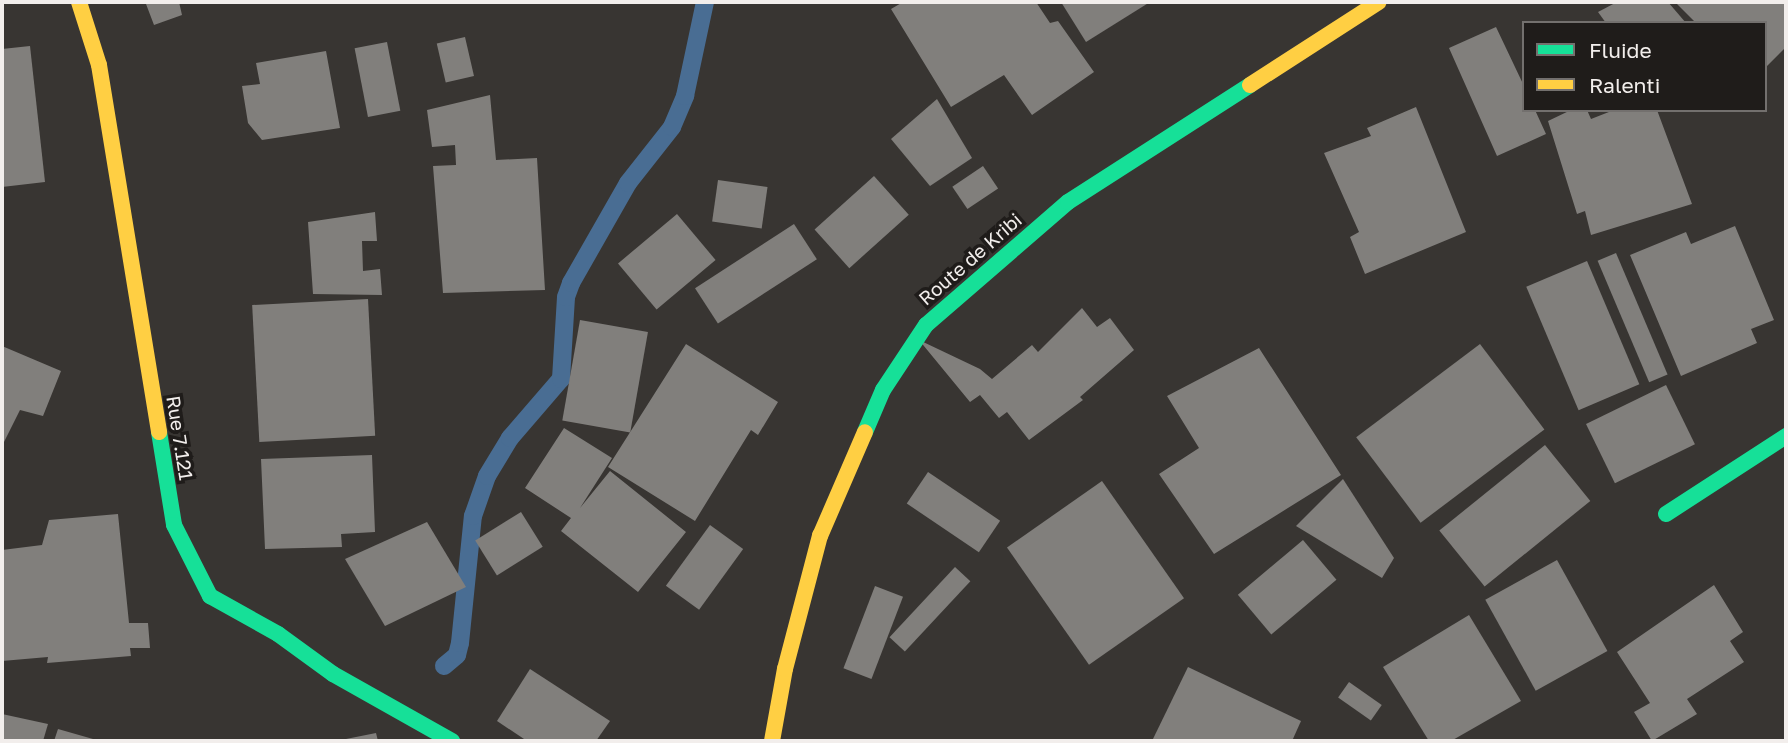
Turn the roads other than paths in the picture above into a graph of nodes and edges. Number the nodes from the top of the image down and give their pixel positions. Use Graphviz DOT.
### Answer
graph roads {
  1 [pos="79,2"];
  2 [pos="1379,2"];
  3 [pos="1786,436"];
  4 [pos="1666,514"];
  5 [pos="452,741"];
  6 [pos="772,741"];
  1 -- 5 [label="street, Rue 7.121"];
  2 -- 6 [label="street, Route de Kribi"];
  3 -- 4 [label="street"];
}
